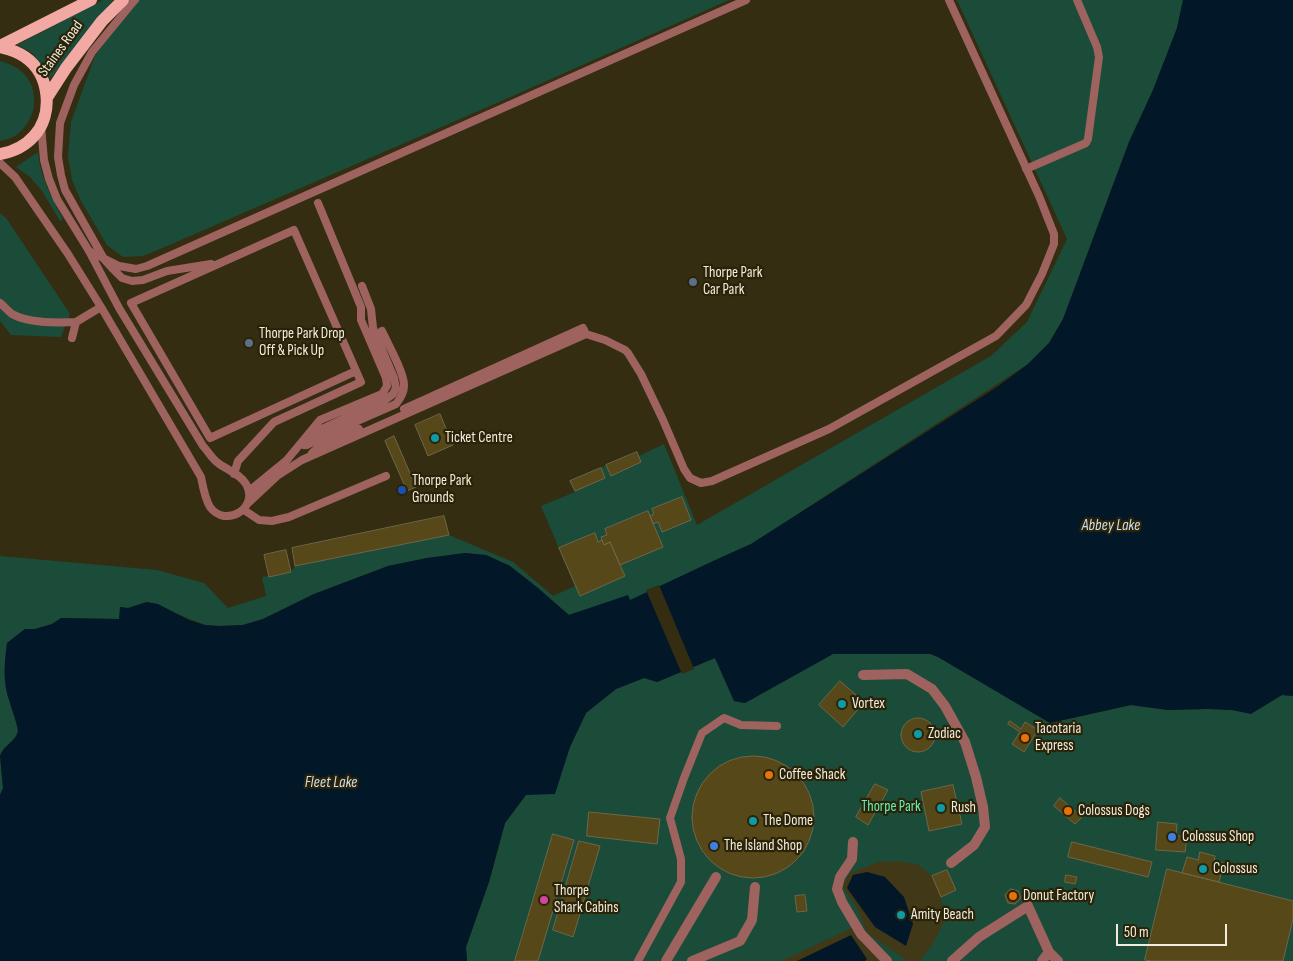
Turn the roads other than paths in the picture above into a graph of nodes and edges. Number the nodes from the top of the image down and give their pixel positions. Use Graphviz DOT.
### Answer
graph roads {
  1 [pos="91,0"];
  2 [pos="123,0"];
  3 [pos="135,0"];
  4 [pos="746,0"];
  5 [pos="949,0"];
  6 [pos="1077,0"];
  7 [pos="0,47"];
  8 [pos="48,96"];
  9 [pos="41,126"];
  10 [pos="0,154"];
  11 [pos="0,164"];
  12 [pos="1026,169"];
  13 [pos="318,203"];
  14 [pos="89,251"];
  15 [pos="104,259"];
  16 [pos="221,263"];
  17 [pos="362,286"];
  18 [pos="0,302"];
  19 [pos="102,307"];
  20 [pos="76,322"];
  21 [pos="382,331"];
  22 [pos="72,338"];
  23 [pos="356,371"];
  24 [pos="298,450"];
  25 [pos="286,461"];
  26 [pos="234,474"];
  27 [pos="386,476"];
  28 [pos="249,491"];
  29 [pos="246,507"];
  30 [pos="863,674"];
  31 [pos="777,726"];
  32 [pos="853,842"];
  33 [pos="951,863"];
  34 [pos="716,878"];
  35 [pos="755,887"];
  36 [pos="1045,957"];
  37 [pos="638,961"];
  38 [pos="666,961"];
  39 [pos="692,961"];
  40 [pos="887,961"];
  41 [pos="952,961"];
  42 [pos="1058,961"];
  1 -- 7 [label="main road, Staines Road"];
  2 -- 8 [label="main road, Staines Road"];
  3 -- 15 [label="lane"];
  4 -- 15 [label="lane"];
  5 -- 12 [label="lane"];
  6 -- 12 [label="lane"];
  7 -- 8 [label="main road"];
  8 -- 9 [label="main road"];
  9 -- 10 [label="main road"];
  9 -- 14 [label="lane"];
  11 -- 19 [label="lane"];
  12 -- 29 [label="lane"];
  13 -- 25 [label="lane"];
  14 -- 15 [label="lane"];
  14 -- 26 [label="lane"];
  15 -- 16 [label="lane"];
  16 -- 23 [label="lane"];
  16 -- 23 [label="lane"];
  17 -- 24 [label="lane"];
  18 -- 20 [label="lane"];
  19 -- 20 [label="lane"];
  19 -- 29 [label="lane"];
  20 -- 22 [label="lane"];
  21 -- 24 [label="lane"];
  23 -- 26 [label="lane"];
  24 -- 25 [label="lane"];
  25 -- 28 [label="lane"];
  26 -- 28 [label="lane"];
  27 -- 29 [label="lane"];
  28 -- 29 [label="lane"];
  30 -- 33 [label="street"];
  31 -- 37 [label="lane"];
  32 -- 40 [label="street"];
  34 -- 38 [label="street"];
  35 -- 39 [label="street"];
  36 -- 41 [label="street"];
  36 -- 42 [label="street"];
}
